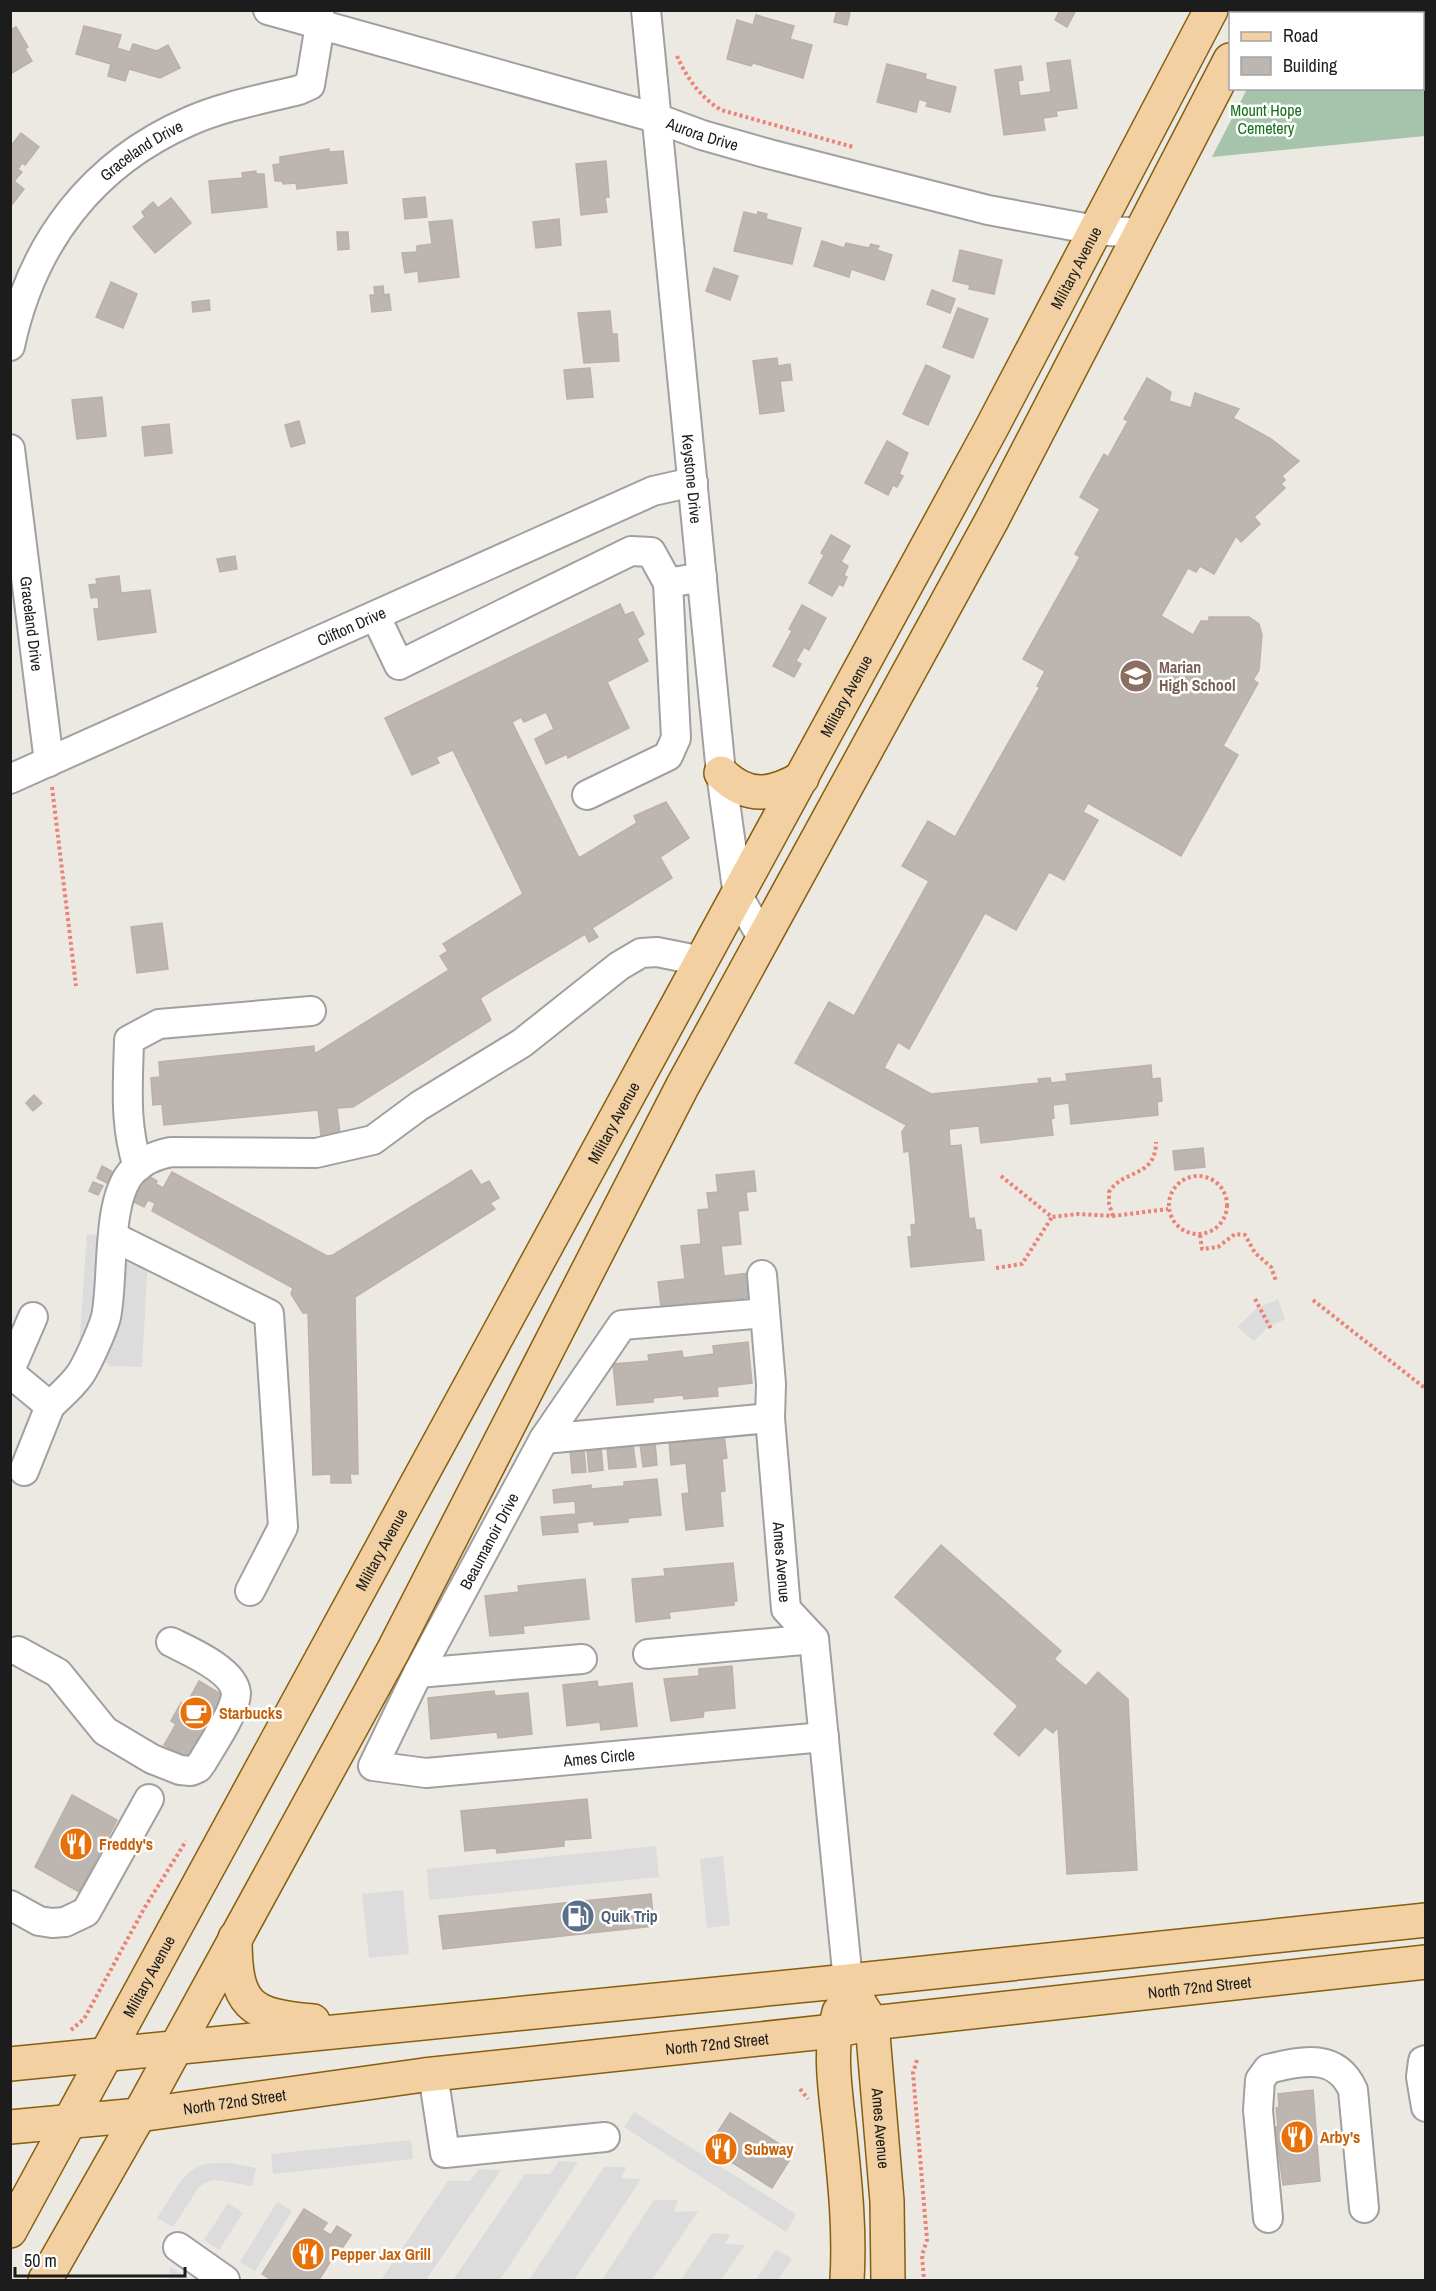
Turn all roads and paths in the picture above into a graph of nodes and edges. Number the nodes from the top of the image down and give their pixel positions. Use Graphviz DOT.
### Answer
graph roads {
  1 [pos="268,10"];
  2 [pos="646,10"];
  3 [pos="1211,10"];
  4 [pos="320,18"];
  5 [pos="675,51"];
  6 [pos="1229,62"];
  7 [pos="656,118"];
  8 [pos="856,148"];
  9 [pos="1095,230"];
  10 [pos="1140,233"];
  11 [pos="10,346"];
  12 [pos="10,449"];
  13 [pos="693,482"];
  14 [pos="702,577"];
  15 [pos="668,583"];
  16 [pos="376,617"];
  17 [pos="49,762"];
  18 [pos="721,773"];
  19 [pos="802,778"];
  20 [pos="10,779"];
  21 [pos="587,795"];
  22 [pos="738,896"];
  23 [pos="763,939"];
  24 [pos="702,961"];
  25 [pos="76,986"];
  26 [pos="310,1011"];
  27 [pos="1156,1142"];
  28 [pos="138,1167"];
  29 [pos="1001,1176"];
  30 [pos="1168,1209"];
  31 [pos="1113,1216"];
  32 [pos="1052,1217"];
  33 [pos="1200,1235"];
  34 [pos="114,1237"];
  35 [pos="996,1268"];
  36 [pos="762,1275"];
  37 [pos="1276,1281"];
  38 [pos="1255,1299"];
  39 [pos="1313,1300"];
  40 [pos="765,1313"];
  41 [pos="33,1317"];
  42 [pos="1271,1329"];
  43 [pos="10,1371"];
  44 [pos="1425,1389"];
  45 [pos="50,1406"];
  46 [pos="770,1418"];
  47 [pos="544,1439"];
  48 [pos="24,1471"];
  49 [pos="250,1591"];
  50 [pos="814,1639"];
  51 [pos="171,1642"];
  52 [pos="18,1651"];
  53 [pos="648,1653"];
  54 [pos="582,1659"];
  55 [pos="418,1673"];
  56 [pos="824,1737"];
  57 [pos="373,1766"];
  58 [pos="186,1841"];
  59 [pos="10,1888"];
  60 [pos="10,1905"];
  61 [pos="1425,1920"];
  62 [pos="235,1938"];
  63 [pos="1425,1962"];
  64 [pos="848,1981"];
  65 [pos="872,2023"];
  66 [pos="390,2027"];
  67 [pos="834,2031"];
  68 [pos="63,2033"];
  69 [pos="175,2048"];
  70 [pos="106,2054"];
  71 [pos="917,2060"];
  72 [pos="1425,2060"];
  73 [pos="10,2064"];
  74 [pos="433,2074"];
  75 [pos="1425,2108"];
  76 [pos="139,2115"];
  77 [pos="72,2121"];
  78 [pos="10,2127"];
  79 [pos="605,2137"];
  80 [pos="1365,2208"];
  81 [pos="1268,2217"];
  82 [pos="10,2231"];
  83 [pos="178,2247"];
  84 [pos="45,2280"];
  85 [pos="225,2280"];
  86 [pos="848,2280"];
  87 [pos="888,2280"];
  88 [pos="924,2280"];
  1 -- 4 [label="street, Aurora Drive"];
  2 -- 7 [label="street, Keystone Drive"];
  3 -- 9 [label="main road, Military Avenue"];
  4 -- 7 [label="street, Aurora Drive"];
  4 -- 11 [label="street, Graceland Drive"];
  5 -- 8 [label="path"];
  6 -- 10 [label="main road"];
  7 -- 9 [label="street, Aurora Drive"];
  7 -- 13 [label="street, Keystone Drive"];
  9 -- 10 [label="street, Aurora Drive"];
  9 -- 19 [label="main road, Military Avenue"];
  10 -- 23 [label="main road"];
  12 -- 17 [label="street, Graceland Drive"];
  13 -- 14 [label="street, Keystone Drive"];
  13 -- 16 [label="street, Clifton Drive"];
  14 -- 15 [label="street"];
  14 -- 18 [label="street, Keystone Drive"];
  15 -- 16 [label="street"];
  15 -- 21 [label="street"];
  16 -- 17 [label="street, Clifton Drive"];
  17 -- 20 [label="street, Clifton Drive"];
  17 -- 25 [label="path"];
  18 -- 19 [label="main road"];
  18 -- 22 [label="street, Keystone Drive"];
  19 -- 22 [label="main road, Military Avenue"];
  22 -- 23 [label="street, Keystone Drive"];
  22 -- 24 [label="main road, Military Avenue"];
  23 -- 62 [label="main road"];
  24 -- 28 [label="street"];
  24 -- 70 [label="main road, Military Avenue"];
  26 -- 28 [label="street"];
  27 -- 31 [label="path"];
  28 -- 34 [label="street"];
  29 -- 32 [label="path"];
  30 -- 31 [label="path"];
  30 -- 33 [label="path"];
  30 -- 33 [label="path"];
  31 -- 32 [label="path"];
  32 -- 35 [label="path"];
  33 -- 37 [label="path"];
  34 -- 45 [label="street"];
  34 -- 49 [label="street"];
  36 -- 40 [label="street, Ames Avenue"];
  38 -- 42 [label="path"];
  39 -- 44 [label="path"];
  40 -- 46 [label="street, Ames Avenue"];
  40 -- 47 [label="street, Beaumanoir Drive"];
  41 -- 43 [label="street"];
  43 -- 45 [label="street"];
  45 -- 48 [label="street"];
  46 -- 47 [label="street"];
  46 -- 50 [label="street, Ames Avenue"];
  47 -- 55 [label="street, Beaumanoir Drive"];
  50 -- 53 [label="street"];
  50 -- 56 [label="street, Ames Avenue"];
  51 -- 52 [label="street"];
  54 -- 55 [label="street"];
  55 -- 57 [label="street, Beaumanoir Drive"];
  56 -- 57 [label="street, Ames Circle"];
  56 -- 64 [label="street, Ames Avenue"];
  58 -- 68 [label="path"];
  59 -- 60 [label="street"];
  61 -- 64 [label="main road"];
  62 -- 66 [label="main road"];
  62 -- 69 [label="main road"];
  63 -- 65 [label="main road, North 72nd Street"];
  64 -- 65 [label="main road, Ames Avenue"];
  64 -- 66 [label="main road"];
  64 -- 67 [label="main road, Ames Avenue"];
  65 -- 67 [label="main road, North 72nd Street"];
  65 -- 87 [label="main road, Ames Avenue"];
  66 -- 69 [label="main road"];
  67 -- 74 [label="main road, North 72nd Street"];
  67 -- 86 [label="main road, Ames Avenue"];
  69 -- 70 [label="main road"];
  69 -- 76 [label="main road"];
  70 -- 73 [label="main road"];
  70 -- 77 [label="main road, Military Avenue"];
  71 -- 88 [label="path"];
  72 -- 75 [label="street"];
  74 -- 76 [label="main road, North 72nd Street"];
  74 -- 79 [label="street"];
  76 -- 77 [label="main road, North 72nd Street"];
  76 -- 84 [label="main road"];
  77 -- 78 [label="main road, North 72nd Street"];
  77 -- 82 [label="main road, Military Avenue"];
  80 -- 81 [label="street"];
  83 -- 85 [label="street"];
}
